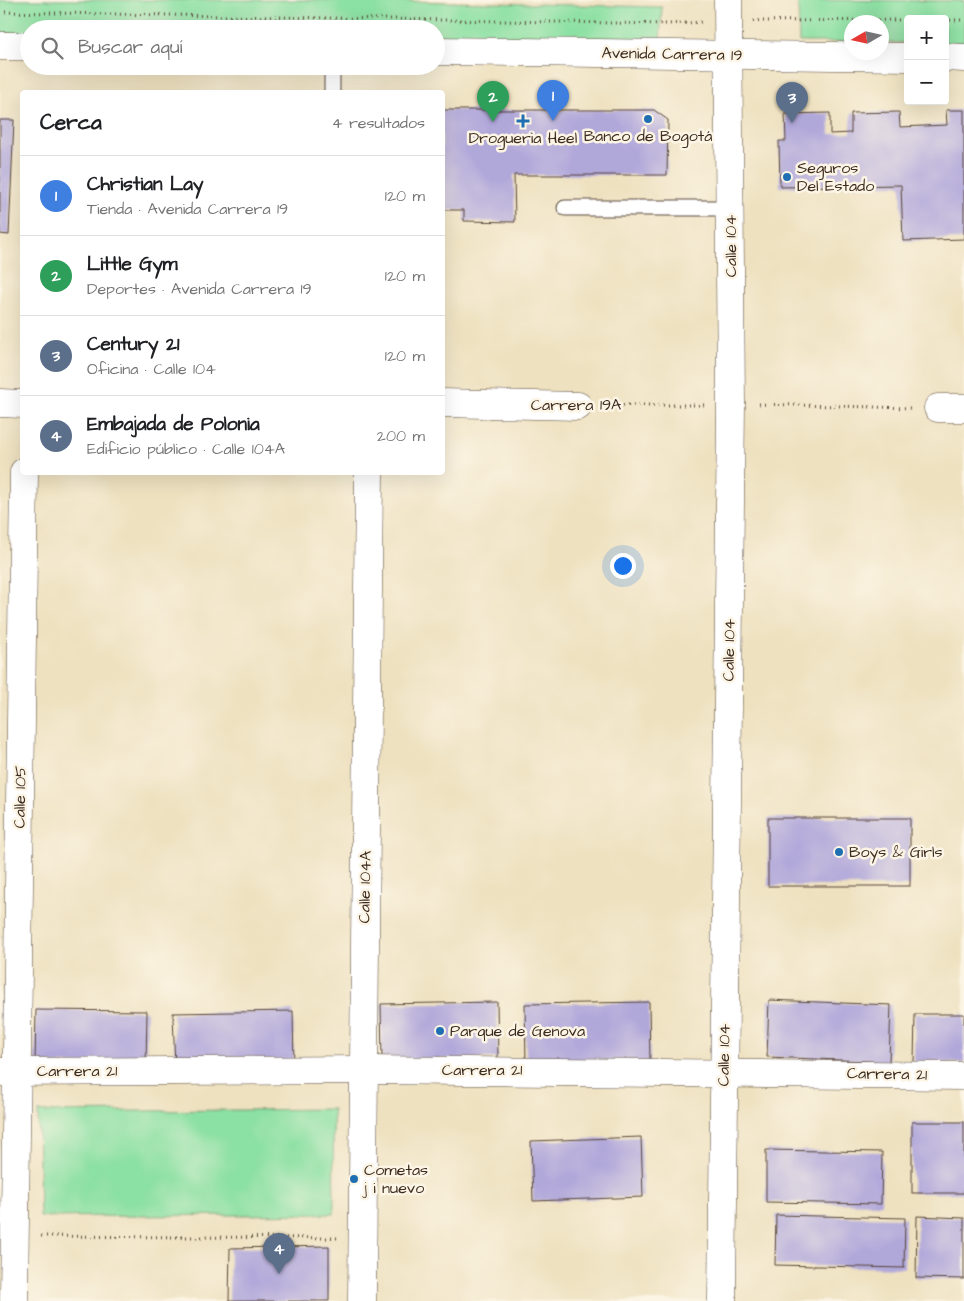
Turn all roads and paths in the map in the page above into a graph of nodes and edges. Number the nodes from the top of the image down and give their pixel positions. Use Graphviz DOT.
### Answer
graph roads {
  1 [pos="728,11"];
  2 [pos="0,12"];
  3 [pos="904,20"];
  4 [pos="949,20"];
  5 [pos="964,20"];
  6 [pos="0,46"];
  7 [pos="20,46"];
  8 [pos="445,51"];
  9 [pos="728,55"];
  10 [pos="904,57"];
  11 [pos="949,57"];
  12 [pos="964,58"];
  13 [pos="332,75"];
  14 [pos="332,90"];
  15 [pos="565,208"];
  16 [pos="731,208"];
  17 [pos="445,402"];
  18 [pos="0,404"];
  19 [pos="20,404"];
  20 [pos="759,404"];
  21 [pos="710,405"];
  22 [pos="578,406"];
  23 [pos="951,408"];
  24 [pos="24,475"];
  25 [pos="369,475"];
  26 [pos="363,1070"];
  27 [pos="9,1072"];
  28 [pos="723,1072"];
  29 [pos="964,1076"];
  30 [pos="15,1235"];
  31 [pos="362,1238"];
  32 [pos="14,1301"];
  33 [pos="362,1301"];
  34 [pos="722,1301"];
  1 -- 2 [label="path"];
  1 -- 3 [label="path"];
  1 -- 9 [label="street, Calle 104"];
  4 -- 5 [label="path"];
  6 -- 7 [label="street"];
  8 -- 9 [label="street, Avenida Carrera 19"];
  9 -- 10 [label="street, Avenida Carrera 19"];
  9 -- 16 [label="street, Calle 104"];
  11 -- 12 [label="street"];
  13 -- 14 [label="lane"];
  15 -- 16 [label="lane"];
  16 -- 28 [label="street, Calle 104"];
  17 -- 22 [label="street, Carrera 19A"];
  18 -- 19 [label="street"];
  20 -- 23 [label="path"];
  21 -- 22 [label="path, Carrera 19A"];
  24 -- 27 [label="street, Calle 105"];
  25 -- 26 [label="street, Calle 104A"];
  26 -- 27 [label="street, Carrera 21"];
  26 -- 28 [label="street, Carrera 21"];
  26 -- 31 [label="street, Calle 104A"];
  27 -- 30 [label="street, Calle 105"];
  28 -- 29 [label="street, Carrera 21"];
  28 -- 34 [label="street, Calle 104"];
  30 -- 31 [label="path"];
  30 -- 32 [label="street, Calle 105"];
  31 -- 33 [label="street, Calle 104A"];
}
